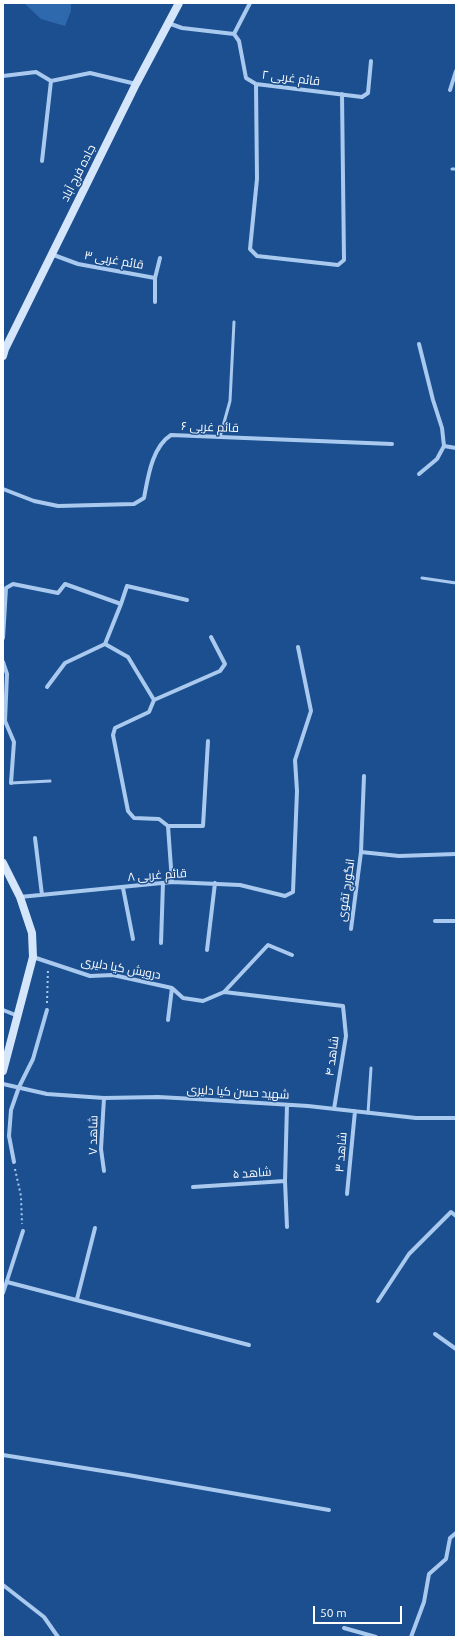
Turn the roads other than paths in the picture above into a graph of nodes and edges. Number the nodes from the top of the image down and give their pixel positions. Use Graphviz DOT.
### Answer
graph roads {
  1 [pos="179,3"];
  2 [pos="250,3"];
  3 [pos="168,23"];
  4 [pos="234,34"];
  5 [pos="371,61"];
  6 [pos="456,71"];
  7 [pos="3,76"];
  8 [pos="51,81"];
  9 [pos="136,84"];
  10 [pos="256,84"];
  11 [pos="450,90"];
  12 [pos="342,94"];
  13 [pos="42,161"];
  14 [pos="51,254"];
  15 [pos="160,258"];
  16 [pos="155,278"];
  17 [pos="155,302"];
  18 [pos="234,322"];
  19 [pos="419,344"];
  20 [pos="4,351"];
  21 [pos="220,437"];
  22 [pos="392,444"];
  23 [pos="444,446"];
  24 [pos="456,448"];
  25 [pos="419,474"];
  26 [pos="3,489"];
  27 [pos="422,578"];
  28 [pos="456,583"];
  29 [pos="187,600"];
  30 [pos="121,604"];
  31 [pos="211,637"];
  32 [pos="3,638"];
  33 [pos="105,644"];
  34 [pos="298,648"];
  35 [pos="3,662"];
  36 [pos="47,687"];
  37 [pos="154,700"];
  38 [pos="208,740"];
  39 [pos="364,776"];
  40 [pos="50,781"];
  41 [pos="11,783"];
  42 [pos="168,826"];
  43 [pos="35,838"];
  44 [pos="362,852"];
  45 [pos="456,854"];
  46 [pos="3,863"];
  47 [pos="172,882"];
  48 [pos="163,883"];
  49 [pos="215,883"];
  50 [pos="123,888"];
  51 [pos="42,895"];
  52 [pos="20,897"];
  53 [pos="435,921"];
  54 [pos="456,921"];
  55 [pos="351,929"];
  56 [pos="133,939"];
  57 [pos="161,944"];
  58 [pos="207,950"];
  59 [pos="292,955"];
  60 [pos="33,957"];
  61 [pos="172,988"];
  62 [pos="224,992"];
  63 [pos="3,1010"];
  64 [pos="47,1010"];
  65 [pos="18,1016"];
  66 [pos="168,1020"];
  67 [pos="370,1068"];
  68 [pos="3,1072"];
  69 [pos="3,1084"];
  70 [pos="19,1087"];
  71 [pos="104,1098"];
  72 [pos="287,1104"];
  73 [pos="334,1109"];
  74 [pos="355,1111"];
  75 [pos="368,1113"];
  76 [pos="456,1118"];
  77 [pos="14,1162"];
  78 [pos="104,1172"];
  79 [pos="285,1181"];
  80 [pos="193,1186"];
  81 [pos="347,1194"];
  82 [pos="456,1216"];
  83 [pos="287,1227"];
  84 [pos="95,1228"];
  85 [pos="23,1231"];
  86 [pos="7,1282"];
  87 [pos="3,1293"];
  88 [pos="77,1299"];
  89 [pos="378,1301"];
  90 [pos="435,1334"];
  91 [pos="249,1345"];
  92 [pos="456,1349"];
  93 [pos="3,1455"];
  94 [pos="329,1510"];
  95 [pos="456,1533"];
  96 [pos="3,1585"];
  97 [pos="344,1628"];
  98 [pos="58,1637"];
  99 [pos="376,1637"];
  100 [pos="411,1637"];
  1 -- 3 [label="street, جاده فرج آباد"];
  2 -- 4 [label="street"];
  3 -- 4 [label="street"];
  3 -- 9 [label="street, جاده فرج آباد"];
  4 -- 10 [label="street, قائم غربی ۲"];
  5 -- 12 [label="street, قائم غربی ۲"];
  6 -- 11 [label="street"];
  7 -- 8 [label="street"];
  8 -- 9 [label="street"];
  8 -- 13 [label="street"];
  9 -- 14 [label="street, جاده فرج آباد"];
  10 -- 12 [label="street, قائم غربی ۲"];
  10 -- 12 [label="street"];
  14 -- 16 [label="street, قائم غربی ۳"];
  14 -- 20 [label="street, جاده فرج آباد"];
  15 -- 16 [label="street, قائم غربی ۳"];
  16 -- 17 [label="street"];
  18 -- 21 [label="lane"];
  19 -- 23 [label="street"];
  21 -- 22 [label="street, قائم غربی ۶"];
  21 -- 26 [label="street, قائم غربی ۶"];
  23 -- 24 [label="street"];
  23 -- 25 [label="street"];
  27 -- 28 [label="lane"];
  29 -- 30 [label="street"];
  30 -- 32 [label="street"];
  30 -- 33 [label="street"];
  31 -- 37 [label="street"];
  33 -- 36 [label="street"];
  33 -- 37 [label="street"];
  34 -- 49 [label="street, قائم غربی ۸"];
  35 -- 41 [label="street"];
  37 -- 42 [label="street"];
  38 -- 42 [label="street"];
  39 -- 44 [label="street"];
  40 -- 41 [label="lane"];
  42 -- 47 [label="street"];
  43 -- 51 [label="street"];
  44 -- 45 [label="street, انگورج تقوی"];
  44 -- 55 [label="street, انگورج تقوی"];
  46 -- 52 [label="street"];
  47 -- 48 [label="street, قائم غربی ۸"];
  47 -- 49 [label="street, قائم غربی ۸"];
  48 -- 50 [label="street, قائم غربی ۸"];
  48 -- 57 [label="street"];
  49 -- 58 [label="street"];
  50 -- 51 [label="street, قائم غربی ۸"];
  50 -- 56 [label="street"];
  51 -- 52 [label="street, قائم غربی ۸"];
  52 -- 60 [label="street"];
  53 -- 54 [label="street"];
  59 -- 62 [label="street"];
  60 -- 61 [label="street, درویش کیا دلیری"];
  60 -- 65 [label="street"];
  61 -- 62 [label="street, درویش کیا دلیری"];
  61 -- 66 [label="street"];
  62 -- 73 [label="street, شاهد ۴"];
  63 -- 65 [label="street"];
  64 -- 70 [label="street"];
  65 -- 68 [label="street"];
  67 -- 75 [label="lane"];
  69 -- 70 [label="street, شهید حسن کیا دلیری"];
  70 -- 71 [label="street, شهید حسن کیا دلیری"];
  70 -- 77 [label="street"];
  71 -- 72 [label="street, شهید حسن کیا دلیری"];
  71 -- 78 [label="street, شاهد ۷"];
  72 -- 73 [label="street, شهید حسن کیا دلیری"];
  72 -- 79 [label="street, شاهد ۵"];
  73 -- 74 [label="street, شهید حسن کیا دلیری"];
  74 -- 75 [label="street, شهید حسن کیا دلیری"];
  74 -- 81 [label="street, شاهد ۳"];
  75 -- 76 [label="street, شهید حسن کیا دلیری"];
  79 -- 80 [label="street, شاهد ۵"];
  79 -- 83 [label="street"];
  82 -- 89 [label="street"];
  84 -- 88 [label="street"];
  85 -- 86 [label="street"];
  86 -- 87 [label="street"];
  86 -- 88 [label="street"];
  88 -- 91 [label="street"];
  90 -- 92 [label="street"];
  93 -- 94 [label="street"];
  95 -- 100 [label="street"];
  96 -- 98 [label="street"];
  97 -- 99 [label="street"];
}
